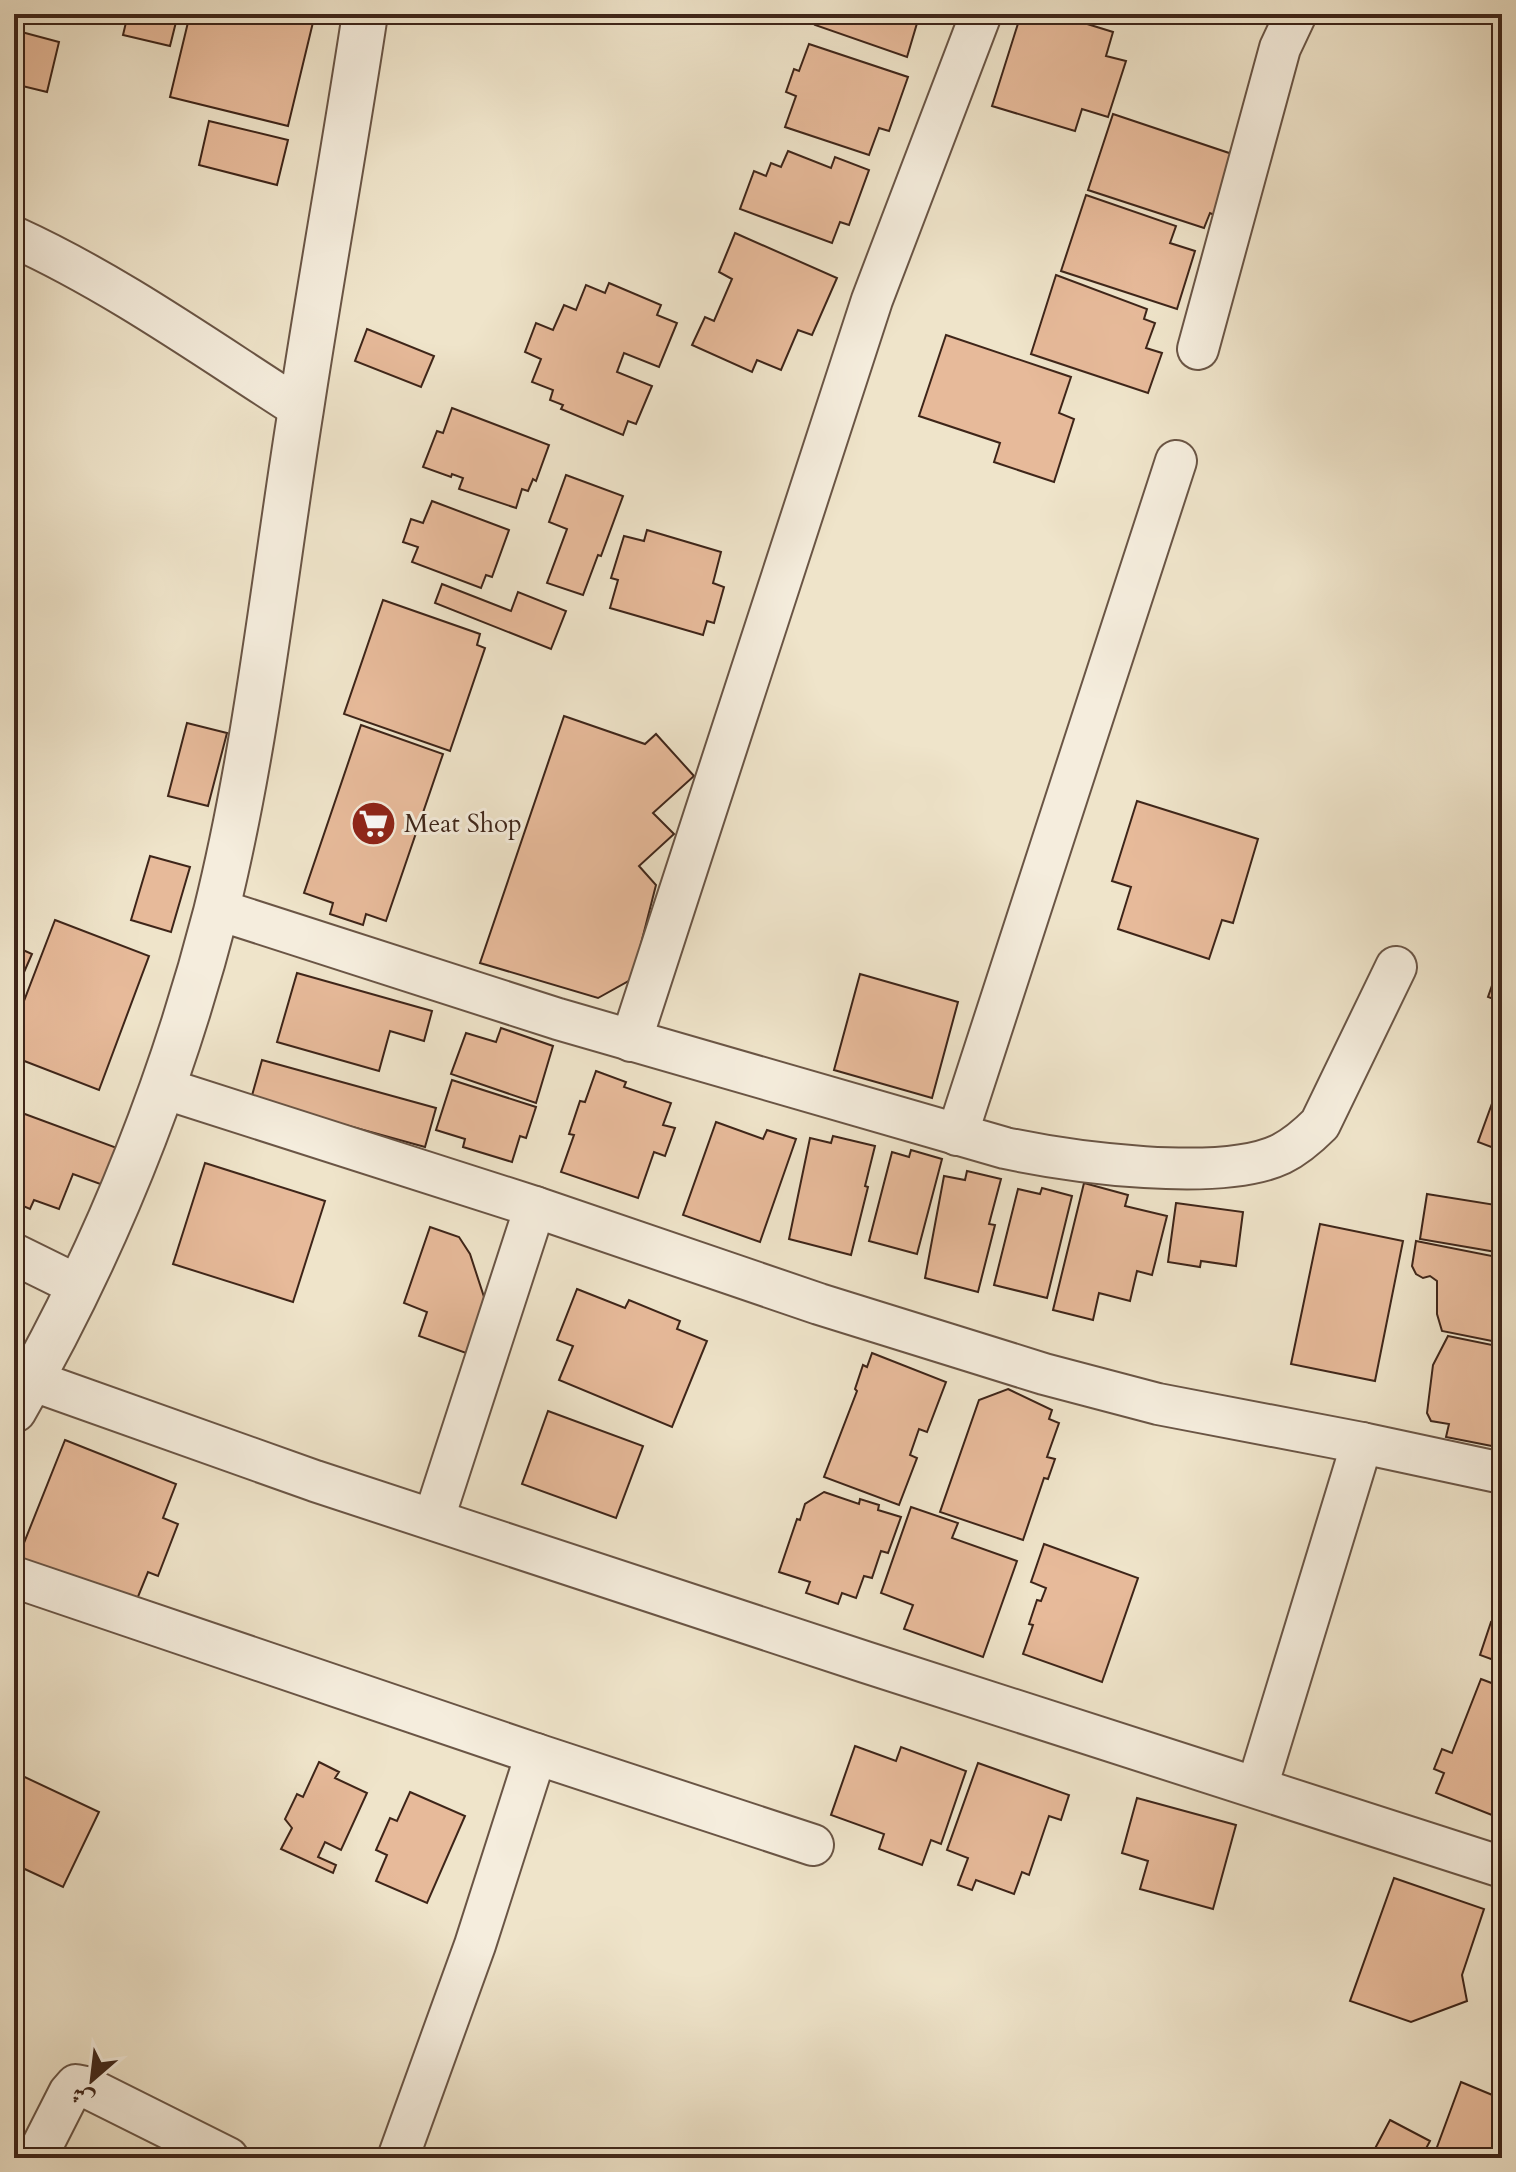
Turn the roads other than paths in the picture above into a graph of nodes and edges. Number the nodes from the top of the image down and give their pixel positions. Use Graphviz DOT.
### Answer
graph roads {
  1 [pos="365,14"];
  2 [pos="981,14"];
  3 [pos="1296,14"];
  4 [pos="14,237"];
  5 [pos="1198,349"];
  6 [pos="301,409"];
  7 [pos="1176,461"];
  8 [pos="216,909"];
  9 [pos="1396,967"];
  10 [pos="631,1041"];
  11 [pos="163,1088"];
  12 [pos="957,1135"];
  13 [pos="535,1207"];
  14 [pos="14,1254"];
  15 [pos="79,1286"];
  16 [pos="23,1395"];
  17 [pos="1362,1443"];
  18 [pos="1502,1473"];
  19 [pos="434,1518"];
  20 [pos="14,1577"];
  21 [pos="536,1754"];
  22 [pos="1257,1787"];
  23 [pos="813,1845"];
  24 [pos="1502,1867"];
  25 [pos="36,2158"];
  26 [pos="228,2158"];
  27 [pos="398,2158"];
  1 -- 6 [label="street"];
  2 -- 10 [label="street"];
  3 -- 5 [label="street"];
  4 -- 6 [label="street"];
  6 -- 8 [label="street"];
  7 -- 12 [label="street"];
  8 -- 10 [label="street"];
  8 -- 11 [label="street"];
  9 -- 12 [label="street"];
  10 -- 12 [label="street"];
  11 -- 13 [label="street"];
  11 -- 15 [label="street"];
  13 -- 17 [label="street"];
  13 -- 19 [label="street"];
  14 -- 15 [label="street"];
  15 -- 16 [label="street"];
  16 -- 19 [label="street"];
  17 -- 18 [label="street"];
  17 -- 22 [label="street"];
  19 -- 22 [label="street"];
  20 -- 21 [label="street"];
  21 -- 23 [label="street"];
  21 -- 27 [label="street"];
  22 -- 24 [label="street"];
  25 -- 26 [label="street"];
}
